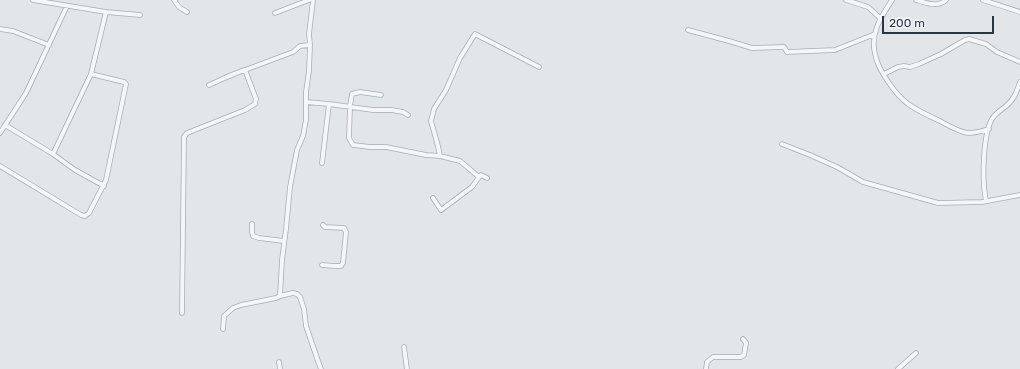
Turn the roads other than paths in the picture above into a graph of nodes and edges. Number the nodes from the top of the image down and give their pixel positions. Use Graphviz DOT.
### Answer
graph roads {
  1 [pos="33,0"];
  2 [pos="64,0"];
  3 [pos="174,0"];
  4 [pos="310,0"];
  5 [pos="313,0"];
  6 [pos="846,0"];
  7 [pos="892,0"];
  8 [pos="916,0"];
  9 [pos="946,0"];
  10 [pos="983,0"];
  11 [pos="65,6"];
  12 [pos="106,12"];
  13 [pos="188,12"];
  14 [pos="1020,12"];
  15 [pos="275,13"];
  16 [pos="140,16"];
  17 [pos="880,18"];
  18 [pos="0,29"];
  19 [pos="688,30"];
  20 [pos="875,34"];
  21 [pos="49,45"];
  22 [pos="310,45"];
  23 [pos="1020,62"];
  24 [pos="539,67"];
  25 [pos="245,70"];
  26 [pos="91,74"];
  27 [pos="884,74"];
  28 [pos="1020,82"];
  29 [pos="209,85"];
  30 [pos="381,94"];
  31 [pos="306,102"];
  32 [pos="329,104"];
  33 [pos="350,106"];
  34 [pos="408,115"];
  35 [pos="5,124"];
  36 [pos="989,129"];
  37 [pos="0,132"];
  38 [pos="782,144"];
  39 [pos="53,154"];
  40 [pos="440,156"];
  41 [pos="322,163"];
  42 [pos="0,166"];
  43 [pos="479,177"];
  44 [pos="487,178"];
  45 [pos="104,186"];
  46 [pos="1020,195"];
  47 [pos="433,198"];
  48 [pos="986,201"];
  49 [pos="252,224"];
  50 [pos="324,225"];
  51 [pos="284,241"];
  52 [pos="322,265"];
  53 [pos="280,296"];
  54 [pos="182,313"];
  55 [pos="223,329"];
  56 [pos="743,338"];
  57 [pos="404,347"];
  58 [pos="916,353"];
  59 [pos="279,362"];
  60 [pos="280,369"];
  61 [pos="321,369"];
  62 [pos="407,369"];
  63 [pos="706,369"];
  64 [pos="898,369"];
  1 -- 11 [label="street"];
  2 -- 11 [label="street"];
  3 -- 13 [label="street"];
  4 -- 15 [label="street"];
  5 -- 22 [label="street"];
  6 -- 17 [label="street"];
  7 -- 17 [label="street"];
  8 -- 9 [label="street"];
  10 -- 14 [label="street"];
  11 -- 12 [label="street"];
  11 -- 21 [label="street"];
  12 -- 16 [label="street"];
  12 -- 26 [label="street"];
  17 -- 20 [label="street"];
  18 -- 21 [label="street"];
  19 -- 20 [label="street"];
  20 -- 27 [label="street"];
  21 -- 35 [label="street"];
  22 -- 25 [label="street"];
  22 -- 31 [label="street"];
  23 -- 27 [label="street"];
  24 -- 40 [label="street"];
  25 -- 29 [label="street"];
  25 -- 54 [label="street"];
  26 -- 39 [label="street"];
  26 -- 45 [label="street"];
  27 -- 36 [label="street"];
  28 -- 36 [label="street"];
  30 -- 33 [label="street"];
  31 -- 32 [label="street"];
  31 -- 51 [label="street"];
  32 -- 33 [label="street"];
  32 -- 41 [label="street"];
  33 -- 34 [label="street"];
  33 -- 40 [label="street"];
  35 -- 37 [label="street"];
  35 -- 39 [label="street"];
  36 -- 48 [label="street"];
  38 -- 48 [label="street"];
  39 -- 45 [label="street"];
  40 -- 43 [label="street"];
  42 -- 45 [label="street"];
  43 -- 44 [label="street"];
  43 -- 47 [label="street"];
  46 -- 48 [label="street"];
  49 -- 51 [label="street"];
  50 -- 52 [label="street"];
  51 -- 53 [label="street"];
  53 -- 55 [label="street"];
  53 -- 61 [label="street"];
  56 -- 63 [label="street"];
  57 -- 62 [label="street"];
  58 -- 64 [label="street"];
  59 -- 60 [label="street"];
}
